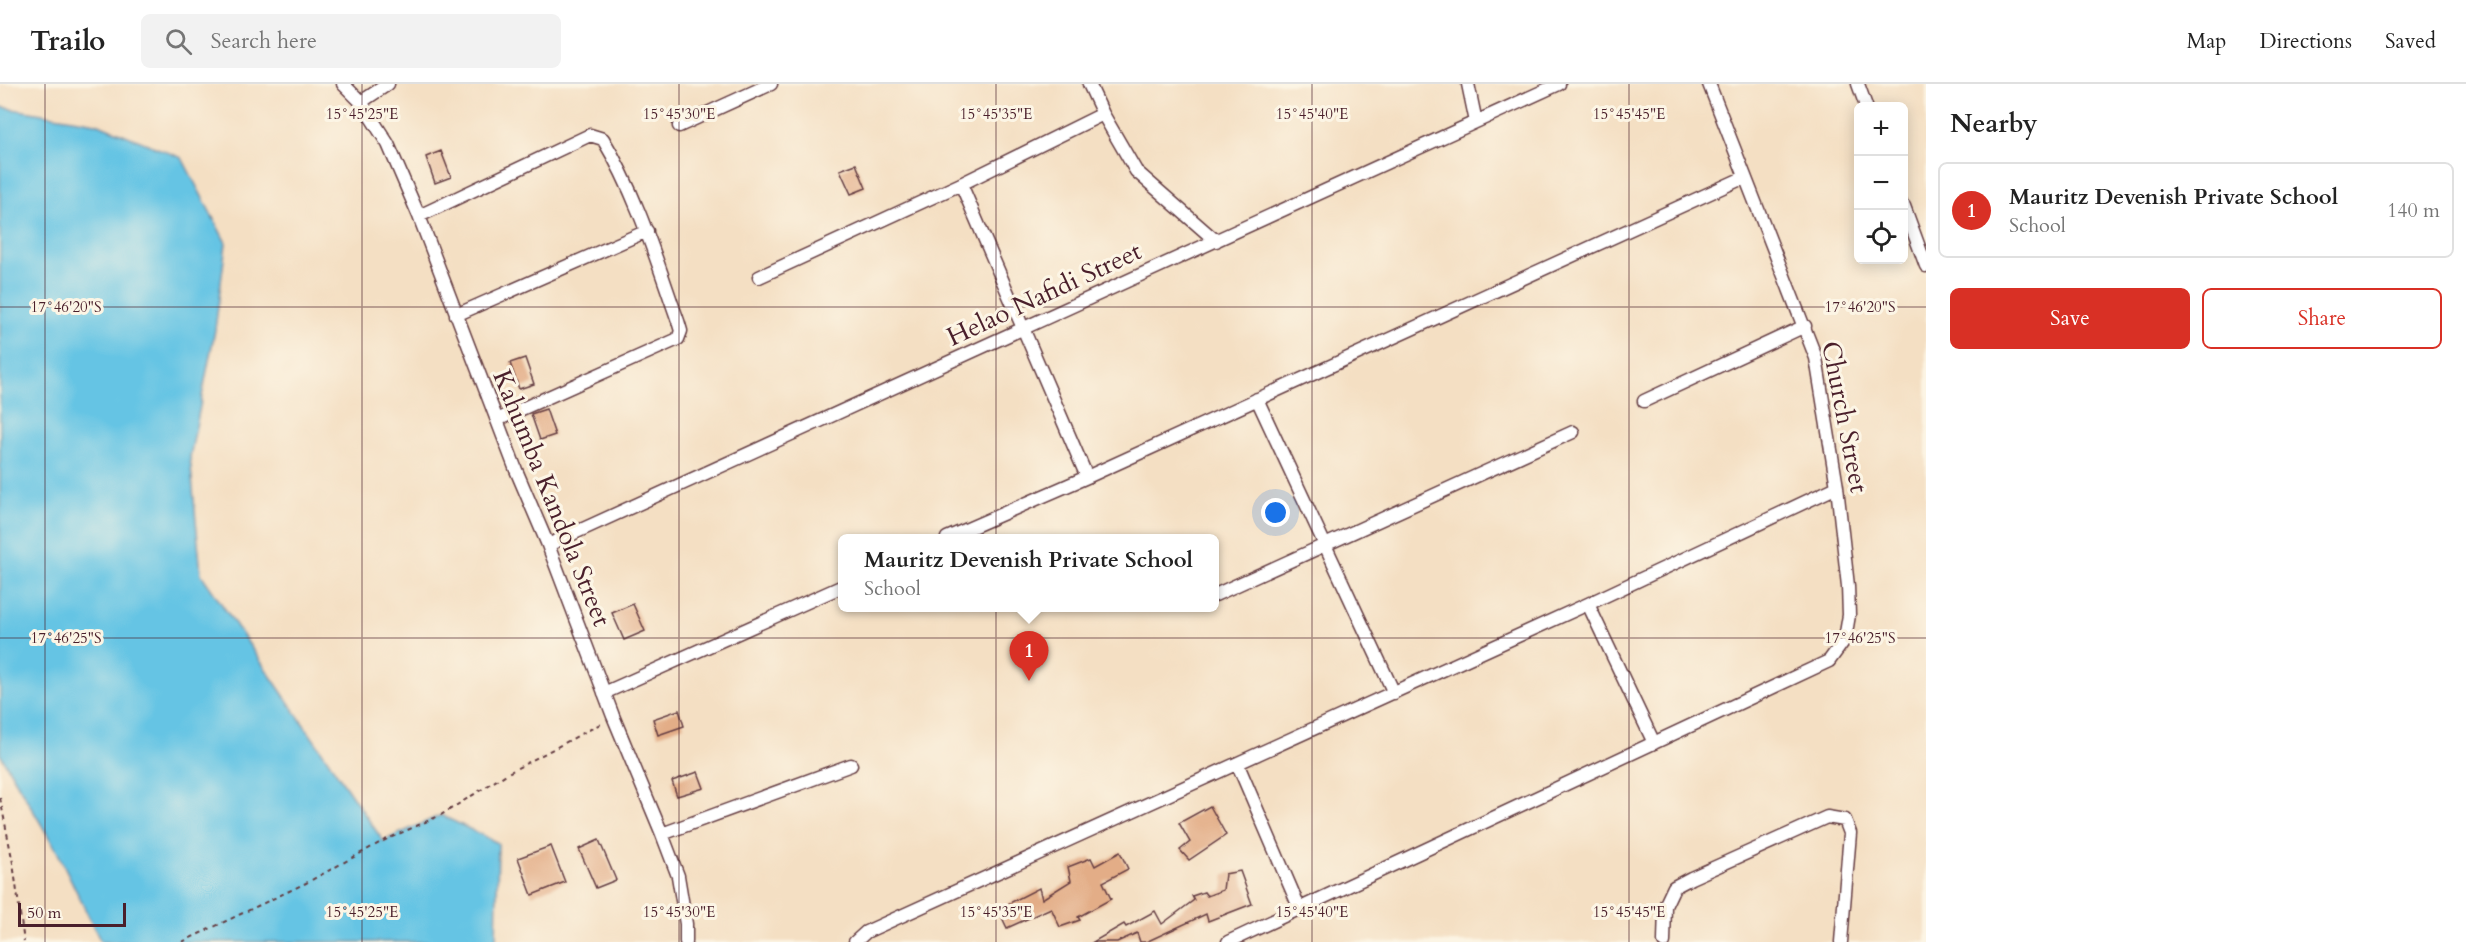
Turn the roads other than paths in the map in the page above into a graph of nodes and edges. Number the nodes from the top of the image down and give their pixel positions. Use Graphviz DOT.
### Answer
graph roads {
  1 [pos="343,84"];
  2 [pos="388,84"];
  3 [pos="771,84"];
  4 [pos="1089,84"];
  5 [pos="1468,84"];
  6 [pos="1559,84"];
  7 [pos="1709,84"];
  8 [pos="1858,84"];
  9 [pos="361,102"];
  10 [pos="1865,102"];
  11 [pos="1102,114"];
  12 [pos="1476,122"];
  13 [pos="679,126"];
  14 [pos="1746,177"];
  15 [pos="961,184"];
  16 [pos="1905,210"];
  17 [pos="419,216"];
  18 [pos="646,231"];
  19 [pos="1216,241"];
  20 [pos="1926,266"];
  21 [pos="759,277"];
  22 [pos="456,315"];
  23 [pos="1804,326"];
  24 [pos="1023,329"];
  25 [pos="1257,399"];
  26 [pos="1644,401"];
  27 [pos="497,420"];
  28 [pos="1573,432"];
  29 [pos="1087,477"];
  30 [pos="1837,487"];
  31 [pos="956,534"];
  32 [pos="548,545"];
  33 [pos="1325,545"];
  34 [pos="838,588"];
  35 [pos="1219,594"];
  36 [pos="1588,604"];
  37 [pos="604,693"];
  38 [pos="1394,693"];
  39 [pos="1654,743"];
  40 [pos="851,765"];
  41 [pos="1238,765"];
  42 [pos="663,834"];
  43 [pos="1299,907"];
  44 [pos="686,942"];
  45 [pos="855,942"];
  46 [pos="1228,942"];
  47 [pos="1664,942"];
  48 [pos="1841,942"];
  1 -- 9 [label="street, Kahumba Kandola Street"];
  2 -- 9 [label="street"];
  3 -- 13 [label="street"];
  4 -- 11 [label="street"];
  5 -- 12 [label="street"];
  6 -- 12 [label="street, Helao Nafidi Street"];
  7 -- 14 [label="street, Church Street"];
  8 -- 10 [label="street"];
  9 -- 17 [label="street, Kahumba Kandola Street"];
  11 -- 15 [label="street"];
  11 -- 19 [label="street"];
  12 -- 19 [label="street, Helao Nafidi Street"];
  14 -- 23 [label="street, Church Street"];
  14 -- 25 [label="street"];
  15 -- 21 [label="street"];
  15 -- 24 [label="street"];
  16 -- 20 [label="street"];
  17 -- 18 [label="street"];
  17 -- 22 [label="street, Kahumba Kandola Street"];
  18 -- 22 [label="street"];
  18 -- 27 [label="street"];
  19 -- 24 [label="street, Helao Nafidi Street"];
  22 -- 27 [label="street, Kahumba Kandola Street"];
  23 -- 26 [label="street"];
  23 -- 30 [label="street, Church Street"];
  24 -- 29 [label="street"];
  24 -- 32 [label="street, Helao Nafidi Street"];
  25 -- 29 [label="street"];
  25 -- 33 [label="street"];
  27 -- 32 [label="street, Kahumba Kandola Street"];
  28 -- 33 [label="street"];
  29 -- 31 [label="street"];
  30 -- 36 [label="street"];
  30 -- 39 [label="street, Church Street"];
  32 -- 37 [label="street, Kahumba Kandola Street"];
  33 -- 35 [label="street"];
  33 -- 38 [label="street"];
  34 -- 37 [label="street"];
  36 -- 38 [label="street"];
  36 -- 39 [label="street"];
  37 -- 42 [label="street, Kahumba Kandola Street"];
  38 -- 41 [label="street"];
  39 -- 43 [label="street"];
  40 -- 42 [label="street"];
  41 -- 43 [label="street"];
  41 -- 45 [label="street"];
  42 -- 44 [label="street, Kahumba Kandola Street"];
  43 -- 46 [label="street"];
  47 -- 48 [label="street"];
}
